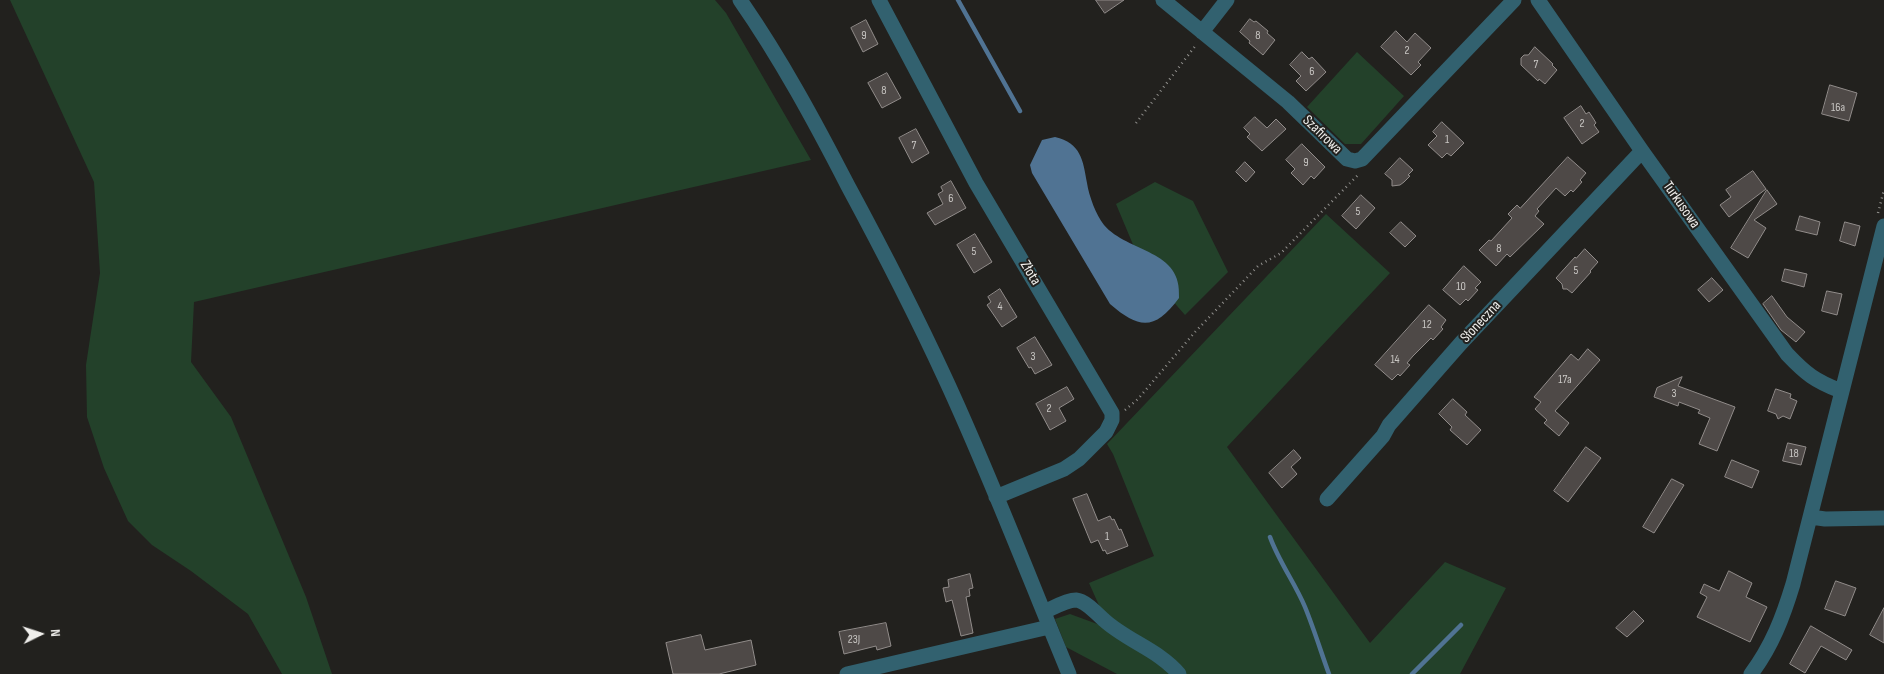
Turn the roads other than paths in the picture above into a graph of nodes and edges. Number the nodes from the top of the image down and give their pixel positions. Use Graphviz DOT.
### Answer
graph roads {
  1 [pos="740,0"];
  2 [pos="879,0"];
  3 [pos="1163,0"];
  4 [pos="1227,0"];
  5 [pos="1514,0"];
  6 [pos="1538,0"];
  7 [pos="1201,36"];
  8 [pos="1642,151"];
  9 [pos="1884,226"];
  10 [pos="1841,391"];
  11 [pos="996,496"];
  12 [pos="1327,499"];
  13 [pos="1811,517"];
  14 [pos="1884,518"];
  15 [pos="1047,620"];
  16 [pos="847,674"];
  17 [pos="1069,674"];
  18 [pos="1179,674"];
  19 [pos="1752,674"];
  1 -- 11 [label="street"];
  2 -- 11 [label="street, Złota"];
  3 -- 7 [label="street, Szafirowa"];
  4 -- 7 [label="street"];
  5 -- 7 [label="street, Szafirowa"];
  6 -- 8 [label="street, Turkusowa"];
  8 -- 10 [label="street, Turkusowa"];
  8 -- 12 [label="street, Słoneczna"];
  9 -- 10 [label="street"];
  10 -- 13 [label="street"];
  11 -- 15 [label="street"];
  13 -- 14 [label="street"];
  13 -- 19 [label="street"];
  15 -- 16 [label="street"];
  15 -- 17 [label="street"];
  15 -- 18 [label="street"];
}
